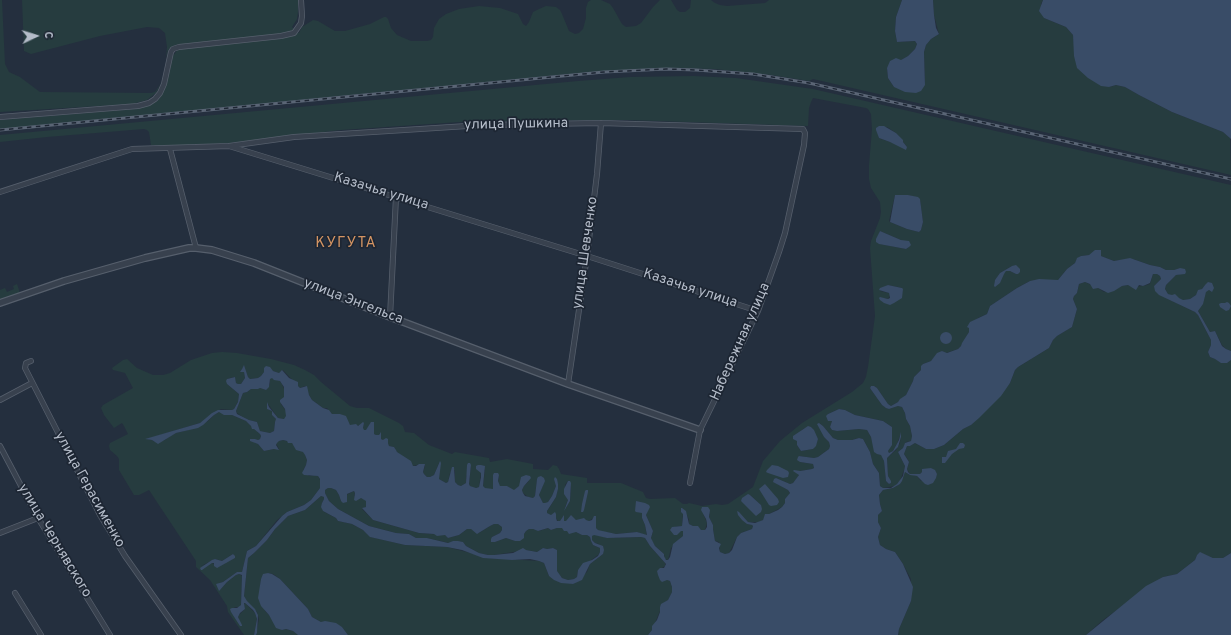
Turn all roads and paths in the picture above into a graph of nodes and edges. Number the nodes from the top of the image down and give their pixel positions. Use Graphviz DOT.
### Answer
graph roads {
  1 [pos="301,0"];
  2 [pos="0,117"];
  3 [pos="601,123"];
  4 [pos="805,130"];
  5 [pos="229,146"];
  6 [pos="170,149"];
  7 [pos="0,192"];
  8 [pos="396,197"];
  9 [pos="196,248"];
  10 [pos="587,256"];
  11 [pos="0,303"];
  12 [pos="758,311"];
  13 [pos="390,317"];
  14 [pos="31,361"];
  15 [pos="32,383"];
  16 [pos="568,384"];
  17 [pos="0,400"];
  18 [pos="700,430"];
  19 [pos="0,446"];
  20 [pos="690,483"];
  21 [pos="38,518"];
  22 [pos="0,533"];
  23 [pos="15,593"];
  24 [pos="41,635"];
  25 [pos="110,635"];
  26 [pos="181,635"];
  1 -- 2 [label="street"];
  3 -- 4 [label="street, улица Пушкина"];
  3 -- 5 [label="street, улица Пушкина"];
  3 -- 10 [label="street, улица Шевченко"];
  4 -- 12 [label="street, Набережная улица"];
  5 -- 6 [label="street, Казачья улица"];
  5 -- 8 [label="street, Казачья улица"];
  6 -- 7 [label="street, Казачья улица"];
  6 -- 9 [label="street"];
  8 -- 10 [label="street, Казачья улица"];
  8 -- 13 [label="street"];
  9 -- 11 [label="street, улица Энгельса"];
  9 -- 13 [label="street, улица Энгельса"];
  10 -- 12 [label="street, Казачья улица"];
  10 -- 16 [label="street, улица Шевченко"];
  12 -- 18 [label="street, Набережная улица"];
  13 -- 16 [label="street, улица Энгельса"];
  14 -- 15 [label="street, улица Герасименко"];
  15 -- 17 [label="street"];
  15 -- 26 [label="street, улица Герасименко"];
  16 -- 18 [label="street, улица Энгельса"];
  18 -- 20 [label="street, Набережная улица"];
  19 -- 21 [label="street, улица Чернявского"];
  21 -- 22 [label="street"];
  21 -- 25 [label="street, улица Чернявского"];
  23 -- 24 [label="street"];
}
